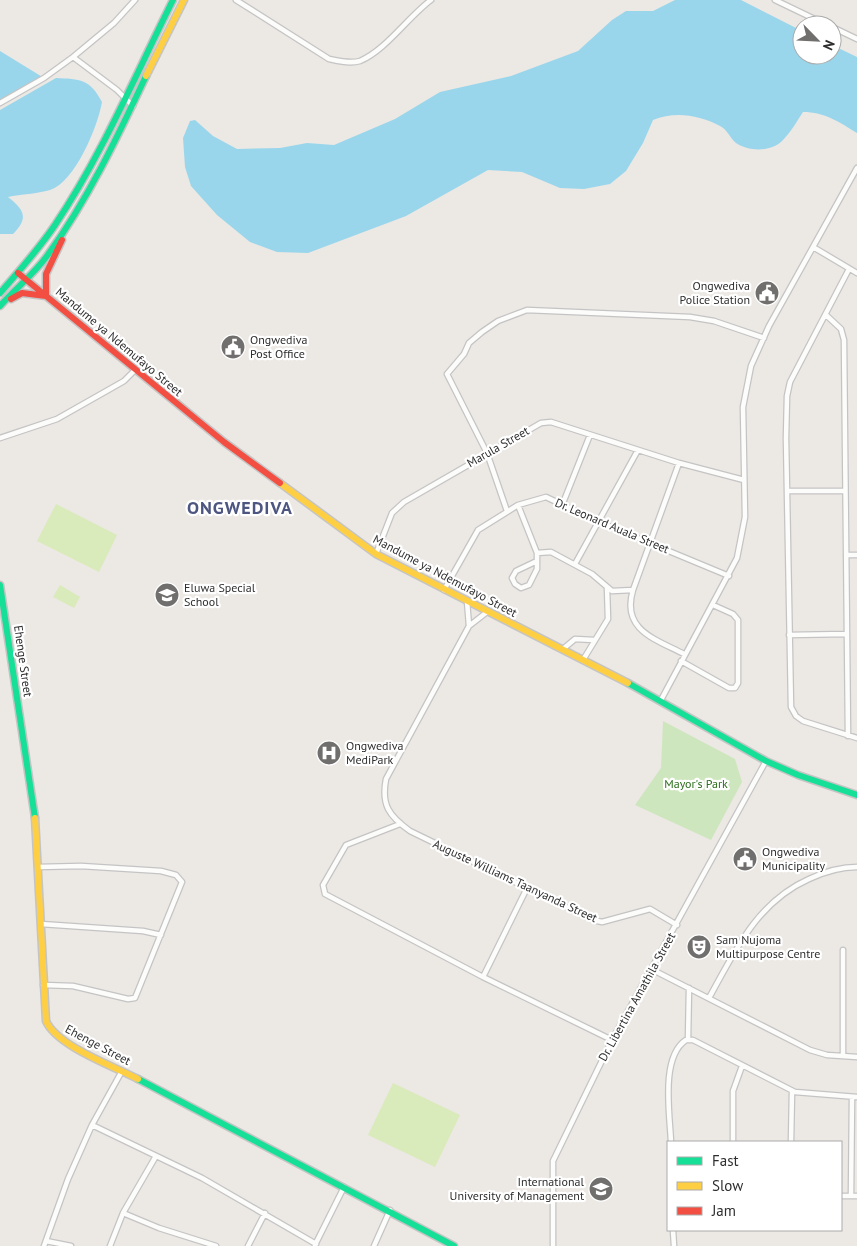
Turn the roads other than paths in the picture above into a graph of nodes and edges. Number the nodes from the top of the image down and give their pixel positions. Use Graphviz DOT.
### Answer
graph roads {
  1 [pos="135,0"];
  2 [pos="171,0"];
  3 [pos="184,0"];
  4 [pos="236,0"];
  5 [pos="431,0"];
  6 [pos="775,0"];
  7 [pos="806,15"];
  8 [pos="842,33"];
  9 [pos="857,40"];
  10 [pos="73,57"];
  11 [pos="124,99"];
  12 [pos="0,103"];
  13 [pos="133,106"];
  14 [pos="857,168"];
  15 [pos="76,213"];
  16 [pos="813,247"];
  17 [pos="849,269"];
  18 [pos="18,273"];
  19 [pos="857,273"];
  20 [pos="27,281"];
  21 [pos="0,293"];
  22 [pos="46,296"];
  23 [pos="0,307"];
  24 [pos="826,315"];
  25 [pos="764,338"];
  26 [pos="135,370"];
  27 [pos="590,435"];
  28 [pos="0,438"];
  29 [pos="638,450"];
  30 [pos="487,454"];
  31 [pos="679,463"];
  32 [pos="744,480"];
  33 [pos="787,491"];
  34 [pos="845,491"];
  35 [pos="563,504"];
  36 [pos="518,505"];
  37 [pos="507,511"];
  38 [pos="600,522"];
  39 [pos="651,543"];
  40 [pos="536,553"];
  41 [pos="376,554"];
  42 [pos="846,555"];
  43 [pos="857,555"];
  44 [pos="537,561"];
  45 [pos="575,564"];
  46 [pos="730,576"];
  47 [pos="0,585"];
  48 [pos="607,588"];
  49 [pos="444,590"];
  50 [pos="633,590"];
  51 [pos="467,602"];
  52 [pos="713,605"];
  53 [pos="487,612"];
  54 [pos="469,626"];
  55 [pos="846,634"];
  56 [pos="789,635"];
  57 [pos="594,640"];
  58 [pos="563,649"];
  59 [pos="684,654"];
  60 [pos="583,660"];
  61 [pos="681,661"];
  62 [pos="661,700"];
  63 [pos="848,736"];
  64 [pos="857,738"];
  65 [pos="766,761"];
  66 [pos="857,795"];
  67 [pos="400,824"];
  68 [pos="38,867"];
  69 [pos="857,867"];
  70 [pos="527,888"];
  71 [pos="41,924"];
  72 [pos="677,925"];
  73 [pos="161,936"];
  74 [pos="843,950"];
  75 [pos="653,970"];
  76 [pos="483,977"];
  77 [pos="43,986"];
  78 [pos="689,988"];
  79 [pos="709,998"];
  80 [pos="612,1040"];
  81 [pos="688,1040"];
  82 [pos="844,1056"];
  83 [pos="857,1057"];
  84 [pos="742,1066"];
  85 [pos="122,1071"];
  86 [pos="792,1091"];
  87 [pos="854,1097"];
  88 [pos="92,1125"];
  89 [pos="671,1141"];
  90 [pos="732,1141"];
  91 [pos="791,1141"];
  92 [pos="156,1156"];
  93 [pos="344,1187"];
  94 [pos="842,1196"];
  95 [pos="851,1196"];
  96 [pos="857,1196"];
  97 [pos="390,1210"];
  98 [pos="123,1213"];
  99 [pos="265,1213"];
  100 [pos="673,1231"];
  101 [pos="45,1244"];
  102 [pos="315,1245"];
  103 [pos="71,1246"];
  104 [pos="110,1246"];
  105 [pos="216,1246"];
  106 [pos="248,1246"];
  107 [pos="374,1246"];
  108 [pos="454,1246"];
  109 [pos="553,1246"];
  110 [pos="674,1246"];
  1 -- 10 [label="street"];
  2 -- 11 [label="street"];
  3 -- 13 [label="street"];
  4 -- 5 [label="street"];
  6 -- 7 [label="street"];
  8 -- 9 [label="street"];
  10 -- 11 [label="street"];
  10 -- 12 [label="street"];
  11 -- 13 [label="street"];
  11 -- 18 [label="street"];
  13 -- 15 [label="street"];
  14 -- 16 [label="street"];
  15 -- 20 [label="street"];
  15 -- 22 [label="street"];
  16 -- 17 [label="street"];
  16 -- 25 [label="street"];
  17 -- 19 [label="street"];
  17 -- 24 [label="street"];
  18 -- 20 [label="street, Mandume ya Ndemufayo Street"];
  18 -- 21 [label="street"];
  20 -- 22 [label="street, Mandume ya Ndemufayo Street"];
  20 -- 23 [label="street"];
  22 -- 23 [label="street"];
  22 -- 26 [label="street, Mandume ya Ndemufayo Street"];
  24 -- 33 [label="street"];
  24 -- 34 [label="street"];
  25 -- 30 [label="street"];
  25 -- 32 [label="street"];
  26 -- 28 [label="street"];
  26 -- 41 [label="street, Mandume ya Ndemufayo Street"];
  27 -- 29 [label="street, Marula Street"];
  27 -- 30 [label="street, Marula Street"];
  27 -- 35 [label="street"];
  29 -- 31 [label="street, Marula Street"];
  29 -- 38 [label="street"];
  30 -- 37 [label="street"];
  30 -- 41 [label="street, Marula Street"];
  31 -- 32 [label="street, Marula Street"];
  31 -- 39 [label="street"];
  32 -- 46 [label="street"];
  33 -- 34 [label="street"];
  33 -- 56 [label="street"];
  34 -- 42 [label="street"];
  35 -- 36 [label="street, Dr. Leonard Auala Street"];
  35 -- 38 [label="street, Dr. Leonard Auala Street"];
  36 -- 37 [label="street, Dr. Leonard Auala Street"];
  36 -- 40 [label="street"];
  37 -- 49 [label="street, Dr. Leonard Auala Street"];
  38 -- 39 [label="street, Dr. Leonard Auala Street"];
  38 -- 45 [label="street"];
  39 -- 46 [label="street, Dr. Leonard Auala Street"];
  39 -- 50 [label="street"];
  40 -- 44 [label="street"];
  40 -- 45 [label="street"];
  41 -- 49 [label="street, Mandume ya Ndemufayo Street"];
  42 -- 43 [label="street"];
  42 -- 55 [label="street"];
  44 -- 44 [label="street"];
  45 -- 48 [label="street"];
  46 -- 52 [label="street"];
  47 -- 68 [label="street, Ehenge Street"];
  48 -- 50 [label="street"];
  48 -- 57 [label="street"];
  49 -- 51 [label="street, Mandume ya Ndemufayo Street"];
  50 -- 59 [label="street"];
  51 -- 53 [label="street, Mandume ya Ndemufayo Street"];
  51 -- 54 [label="street"];
  52 -- 59 [label="street"];
  52 -- 61 [label="street"];
  53 -- 54 [label="street"];
  53 -- 58 [label="street, Mandume ya Ndemufayo Street"];
  54 -- 67 [label="street"];
  55 -- 56 [label="street"];
  55 -- 63 [label="street"];
  56 -- 63 [label="street"];
  57 -- 58 [label="street"];
  57 -- 60 [label="street"];
  58 -- 60 [label="street, Mandume ya Ndemufayo Street"];
  59 -- 61 [label="street"];
  60 -- 62 [label="street, Mandume ya Ndemufayo Street"];
  61 -- 62 [label="street"];
  62 -- 65 [label="street, Mandume ya Ndemufayo Street"];
  63 -- 64 [label="street"];
  65 -- 66 [label="street, Mandume ya Ndemufayo Street"];
  65 -- 72 [label="street, Dr. Libertina Amathila Street"];
  67 -- 70 [label="street, Auguste Williams Taanyanda Street"];
  67 -- 76 [label="street"];
  68 -- 71 [label="street, Ehenge Street"];
  68 -- 73 [label="street"];
  69 -- 79 [label="street"];
  70 -- 72 [label="street, Auguste Williams Taanyanda Street"];
  70 -- 76 [label="street"];
  71 -- 73 [label="street"];
  71 -- 77 [label="street, Ehenge Street"];
  72 -- 75 [label="street, Dr. Libertina Amathila Street"];
  73 -- 77 [label="street"];
  74 -- 82 [label="street"];
  75 -- 78 [label="street"];
  75 -- 80 [label="street, Dr. Libertina Amathila Street"];
  76 -- 80 [label="street"];
  77 -- 85 [label="street, Ehenge Street"];
  78 -- 79 [label="street"];
  78 -- 81 [label="street"];
  79 -- 82 [label="street"];
  80 -- 109 [label="street, Dr. Libertina Amathila Street"];
  81 -- 84 [label="street"];
  81 -- 89 [label="street"];
  82 -- 83 [label="street"];
  84 -- 86 [label="street"];
  84 -- 90 [label="street"];
  85 -- 88 [label="street"];
  85 -- 93 [label="street, Ehenge Street"];
  86 -- 87 [label="street"];
  86 -- 91 [label="street"];
  87 -- 95 [label="street"];
  88 -- 92 [label="street"];
  88 -- 101 [label="street"];
  92 -- 98 [label="street"];
  92 -- 99 [label="street"];
  93 -- 97 [label="street, Ehenge Street"];
  93 -- 102 [label="street"];
  94 -- 95 [label="street"];
  95 -- 96 [label="street"];
  97 -- 107 [label="street"];
  97 -- 108 [label="street, Ehenge Street"];
  98 -- 104 [label="street"];
  98 -- 105 [label="street"];
  99 -- 102 [label="street"];
  99 -- 106 [label="street"];
  100 -- 110 [label="street"];
  101 -- 103 [label="street"];
}
